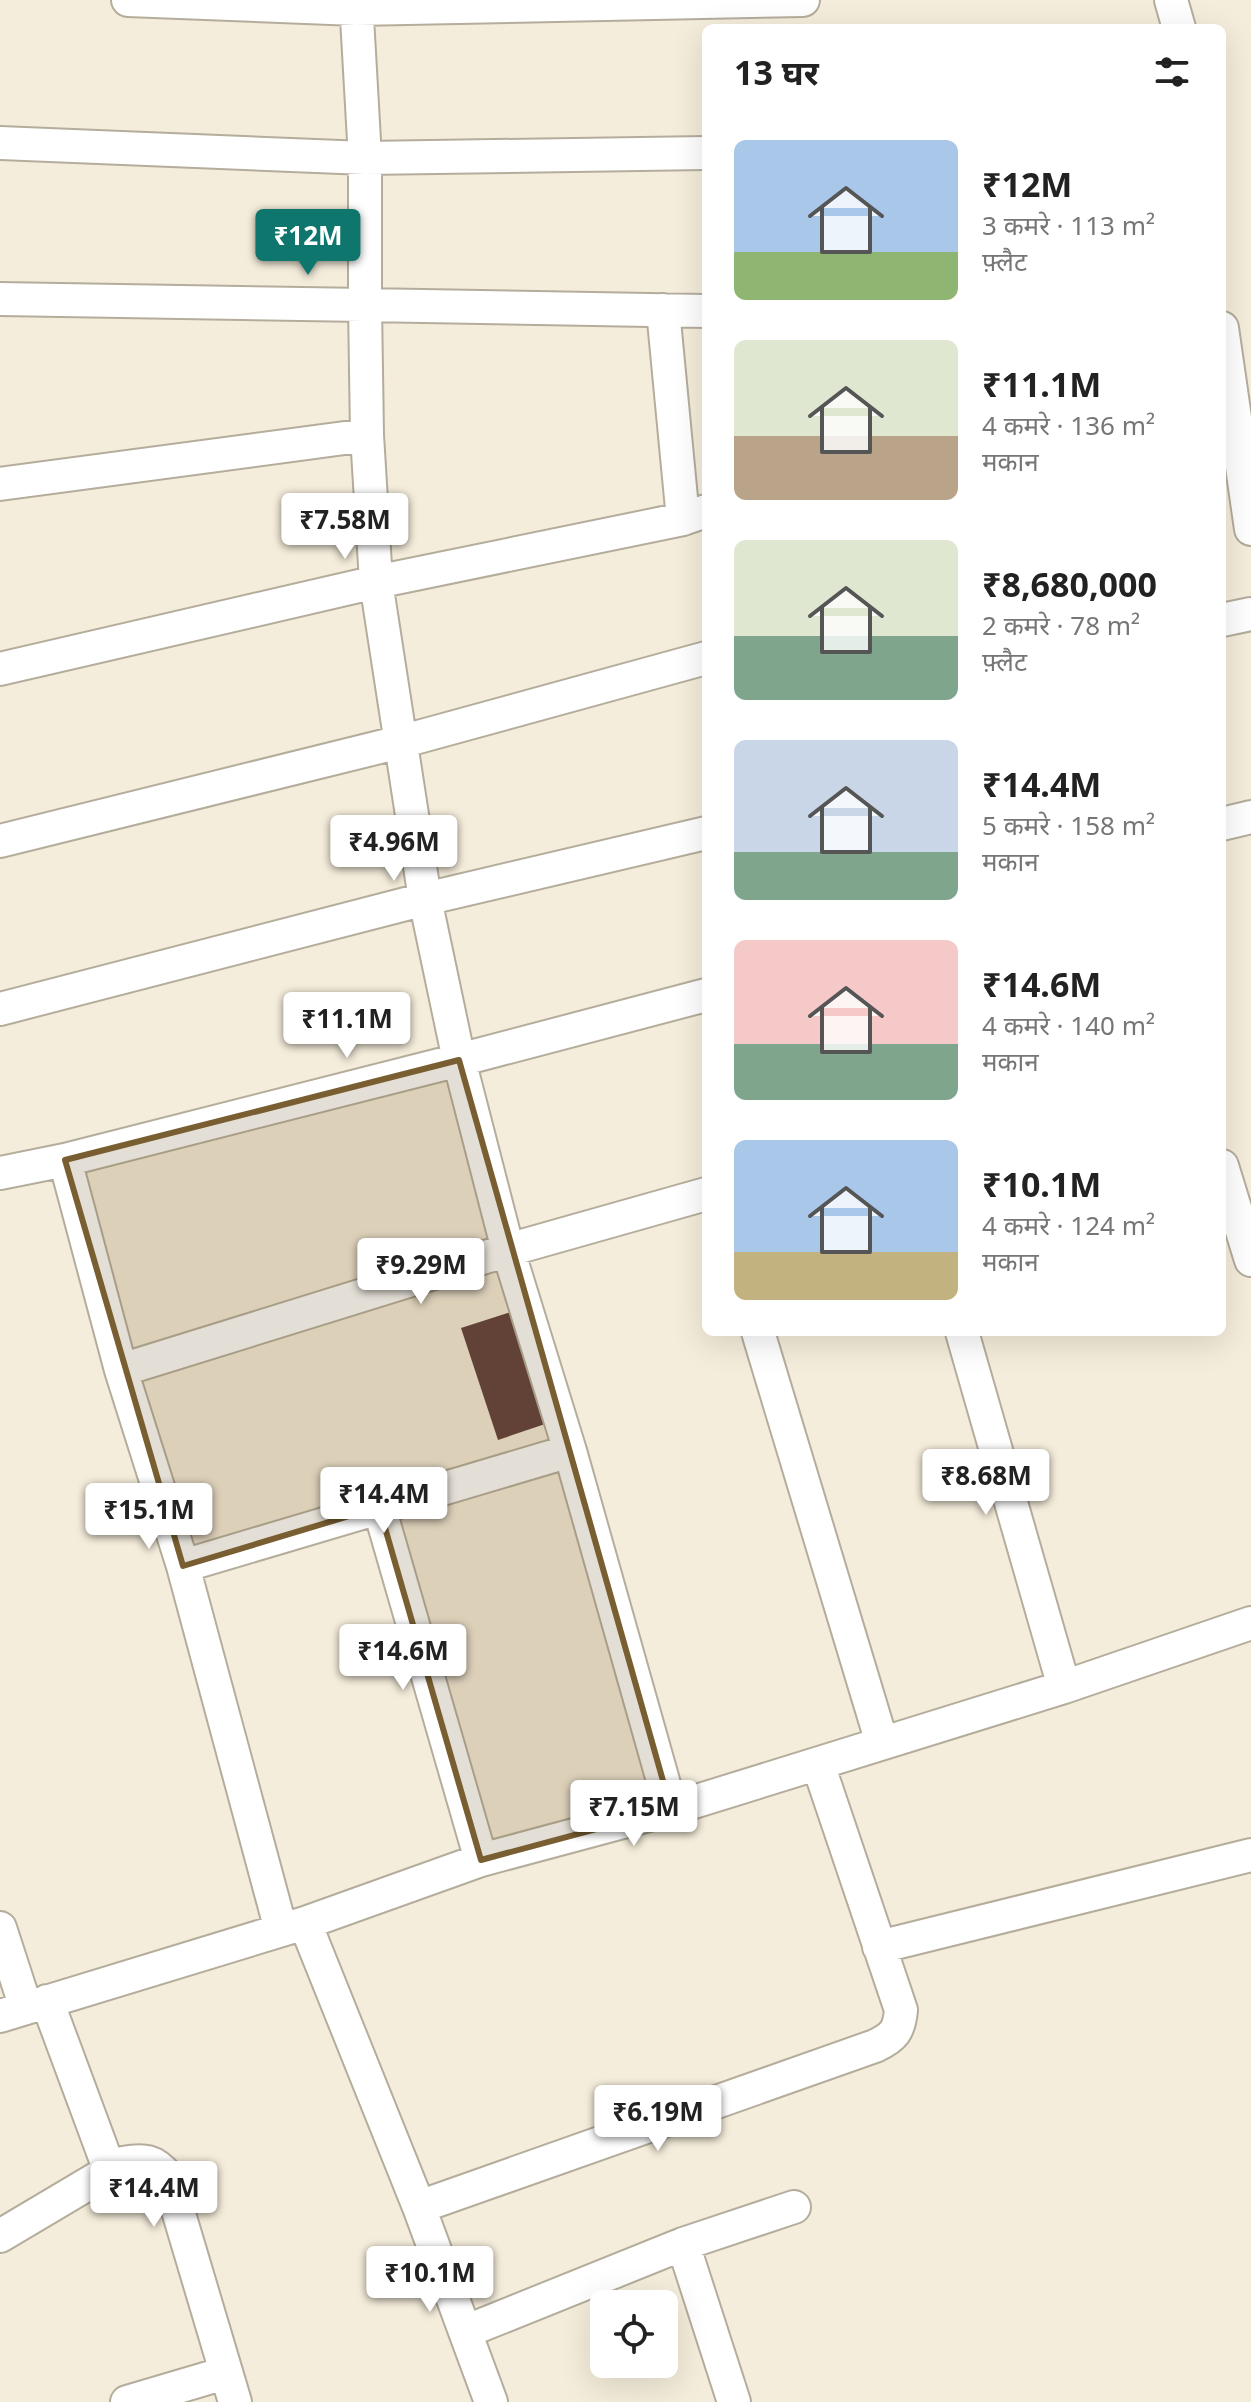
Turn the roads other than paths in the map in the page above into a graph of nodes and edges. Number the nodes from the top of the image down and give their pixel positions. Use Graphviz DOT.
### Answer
graph roads {
  1 [pos="128,0"];
  2 [pos="803,0"];
  3 [pos="1171,0"];
  4 [pos="356,5"];
  5 [pos="1178,24"];
  6 [pos="0,143"];
  7 [pos="702,153"];
  8 [pos="365,158"];
  9 [pos="0,299"];
  10 [pos="365,305"];
  11 [pos="663,310"];
  12 [pos="702,311"];
  13 [pos="1227,400"];
  14 [pos="367,435"];
  15 [pos="0,484"];
  16 [pos="694,515"];
  17 [pos="1251,529"];
  18 [pos="376,582"];
  19 [pos="1251,614"];
  20 [pos="1226,619"];
  21 [pos="702,659"];
  22 [pos="0,669"];
  23 [pos="400,742"];
  24 [pos="1251,817"];
  25 [pos="1226,823"];
  26 [pos="702,834"];
  27 [pos="0,841"];
  28 [pos="425,899"];
  29 [pos="702,996"];
  30 [pos="0,1009"];
  31 [pos="459,1060"];
  32 [pos="65,1160"];
  33 [pos="0,1173"];
  34 [pos="1226,1176"];
  35 [pos="702,1195"];
  36 [pos="1246,1224"];
  37 [pos="508,1250"];
  38 [pos="1251,1260"];
  39 [pos="759,1336"];
  40 [pos="963,1336"];
  41 [pos="121,1370"];
  42 [pos="570,1451"];
  43 [pos="379,1507"];
  44 [pos="183,1566"];
  45 [pos="1251,1623"];
  46 [pos="1064,1687"];
  47 [pos="882,1743"];
  48 [pos="818,1764"];
  49 [pos="671,1809"];
  50 [pos="1251,1855"];
  51 [pos="481,1860"];
  52 [pos="293,1926"];
  53 [pos="0,1928"];
  54 [pos="879,1947"];
  55 [pos="24,2008"];
  56 [pos="110,2171"];
  57 [pos="419,2207"];
  58 [pos="794,2207"];
  59 [pos="0,2236"];
  60 [pos="683,2244"];
  61 [pos="467,2331"];
  62 [pos="230,2387"];
  63 [pos="127,2402"];
  64 [pos="491,2402"];
  65 [pos="734,2402"];
  1 -- 4 [label="street"];
  2 -- 4 [label="street"];
  3 -- 5 [label="street"];
  4 -- 8 [label="street"];
  6 -- 8 [label="street"];
  7 -- 8 [label="street"];
  8 -- 10 [label="street"];
  9 -- 10 [label="street"];
  10 -- 11 [label="street"];
  10 -- 14 [label="street"];
  11 -- 12 [label="street"];
  11 -- 16 [label="street"];
  13 -- 17 [label="street"];
  14 -- 15 [label="street"];
  14 -- 18 [label="street"];
  16 -- 18 [label="street"];
  18 -- 22 [label="street"];
  18 -- 23 [label="street"];
  19 -- 20 [label="street"];
  21 -- 23 [label="street"];
  23 -- 27 [label="street"];
  23 -- 28 [label="street"];
  24 -- 25 [label="street"];
  26 -- 28 [label="street"];
  28 -- 30 [label="street"];
  28 -- 31 [label="street"];
  29 -- 31 [label="street"];
  31 -- 32 [label="street"];
  31 -- 37 [label="street"];
  32 -- 33 [label="street"];
  32 -- 41 [label="street"];
  34 -- 36 [label="street"];
  35 -- 37 [label="street"];
  36 -- 38 [label="street"];
  37 -- 41 [label="street"];
  37 -- 42 [label="street"];
  39 -- 47 [label="street"];
  40 -- 46 [label="street"];
  41 -- 44 [label="street"];
  42 -- 43 [label="street"];
  42 -- 49 [label="street"];
  43 -- 44 [label="street"];
  43 -- 51 [label="street"];
  44 -- 52 [label="street"];
  45 -- 46 [label="street"];
  46 -- 47 [label="street"];
  47 -- 48 [label="street"];
  48 -- 49 [label="street"];
  48 -- 54 [label="street"];
  49 -- 51 [label="street"];
  50 -- 54 [label="street"];
  51 -- 52 [label="street"];
  52 -- 55 [label="street"];
  52 -- 57 [label="street"];
  53 -- 55 [label="street"];
  54 -- 57 [label="street"];
  55 -- 56 [label="street"];
  56 -- 59 [label="street"];
  56 -- 62 [label="street"];
  57 -- 61 [label="street"];
  58 -- 60 [label="street"];
  60 -- 61 [label="street"];
  60 -- 65 [label="street"];
  61 -- 64 [label="street"];
  62 -- 63 [label="street"];
}
